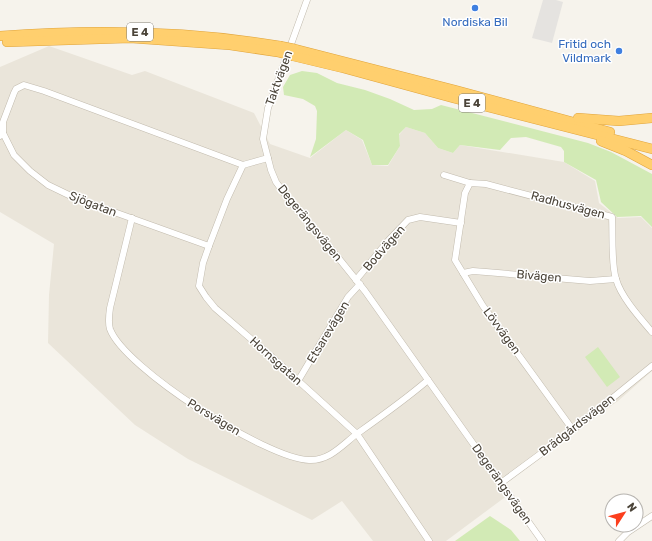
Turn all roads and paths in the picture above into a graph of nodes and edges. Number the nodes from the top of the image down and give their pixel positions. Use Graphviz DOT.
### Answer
graph roads {
  1 [pos="307,0"];
  2 [pos="0,36"];
  3 [pos="0,42"];
  4 [pos="278,49"];
  5 [pos="294,53"];
  6 [pos="522,108"];
  7 [pos="652,118"];
  8 [pos="541,121"];
  9 [pos="2,134"];
  10 [pos="652,142"];
  11 [pos="652,149"];
  12 [pos="268,158"];
  13 [pos="243,165"];
  14 [pos="652,165"];
  15 [pos="444,175"];
  16 [pos="470,183"];
  17 [pos="132,218"];
  18 [pos="461,223"];
  19 [pos="209,246"];
  20 [pos="463,273"];
  21 [pos="616,279"];
  22 [pos="358,282"];
  23 [pos="652,332"];
  24 [pos="652,366"];
  25 [pos="428,380"];
  26 [pos="298,381"];
  27 [pos="573,430"];
  28 [pos="357,434"];
  29 [pos="501,484"];
  30 [pos="652,516"];
  31 [pos="429,541"];
  32 [pos="542,541"];
  33 [pos="619,541"];
  1 -- 12 [label="street, Taktvägen"];
  2 -- 4 [label="highway, E 4"];
  3 -- 4 [label="highway, E 4"];
  4 -- 5 [label="highway, E 4, bridge"];
  5 -- 6 [label="highway, E 4"];
  5 -- 8 [label="highway, E 4"];
  6 -- 7 [label="highway, E 4"];
  6 -- 10 [label="highway, E 4"];
  8 -- 11 [label="highway, E 4"];
  8 -- 14 [label="highway, E 4"];
  9 -- 13 [label="street"];
  9 -- 17 [label="street, Sjögatan"];
  12 -- 13 [label="street"];
  12 -- 22 [label="street, Degerängsvägen"];
  13 -- 19 [label="street, Hornsgatan"];
  15 -- 16 [label="street, Radhusvägen"];
  16 -- 18 [label="street"];
  16 -- 21 [label="street, Radhusvägen"];
  17 -- 19 [label="street, Sjögatan"];
  17 -- 28 [label="street, Porsvägen"];
  18 -- 20 [label="street, Lövvägen"];
  18 -- 22 [label="street, Bodvägen"];
  19 -- 26 [label="street, Hornsgatan"];
  20 -- 21 [label="street, Bivägen"];
  20 -- 27 [label="street, Lövvägen"];
  21 -- 23 [label="street, Radhusvägen"];
  22 -- 25 [label="street, Degerängsvägen"];
  22 -- 26 [label="street, Etsarevägen"];
  24 -- 27 [label="street, Brädgårdsvägen"];
  25 -- 28 [label="street, Porsvägen"];
  25 -- 29 [label="street, Degerängsvägen"];
  26 -- 28 [label="street, Hornsgatan"];
  27 -- 29 [label="street, Brädgårdsvägen"];
  28 -- 31 [label="street, Hornsgatan"];
  29 -- 32 [label="street, Degerängsvägen"];
  30 -- 33 [label="street"];
}
